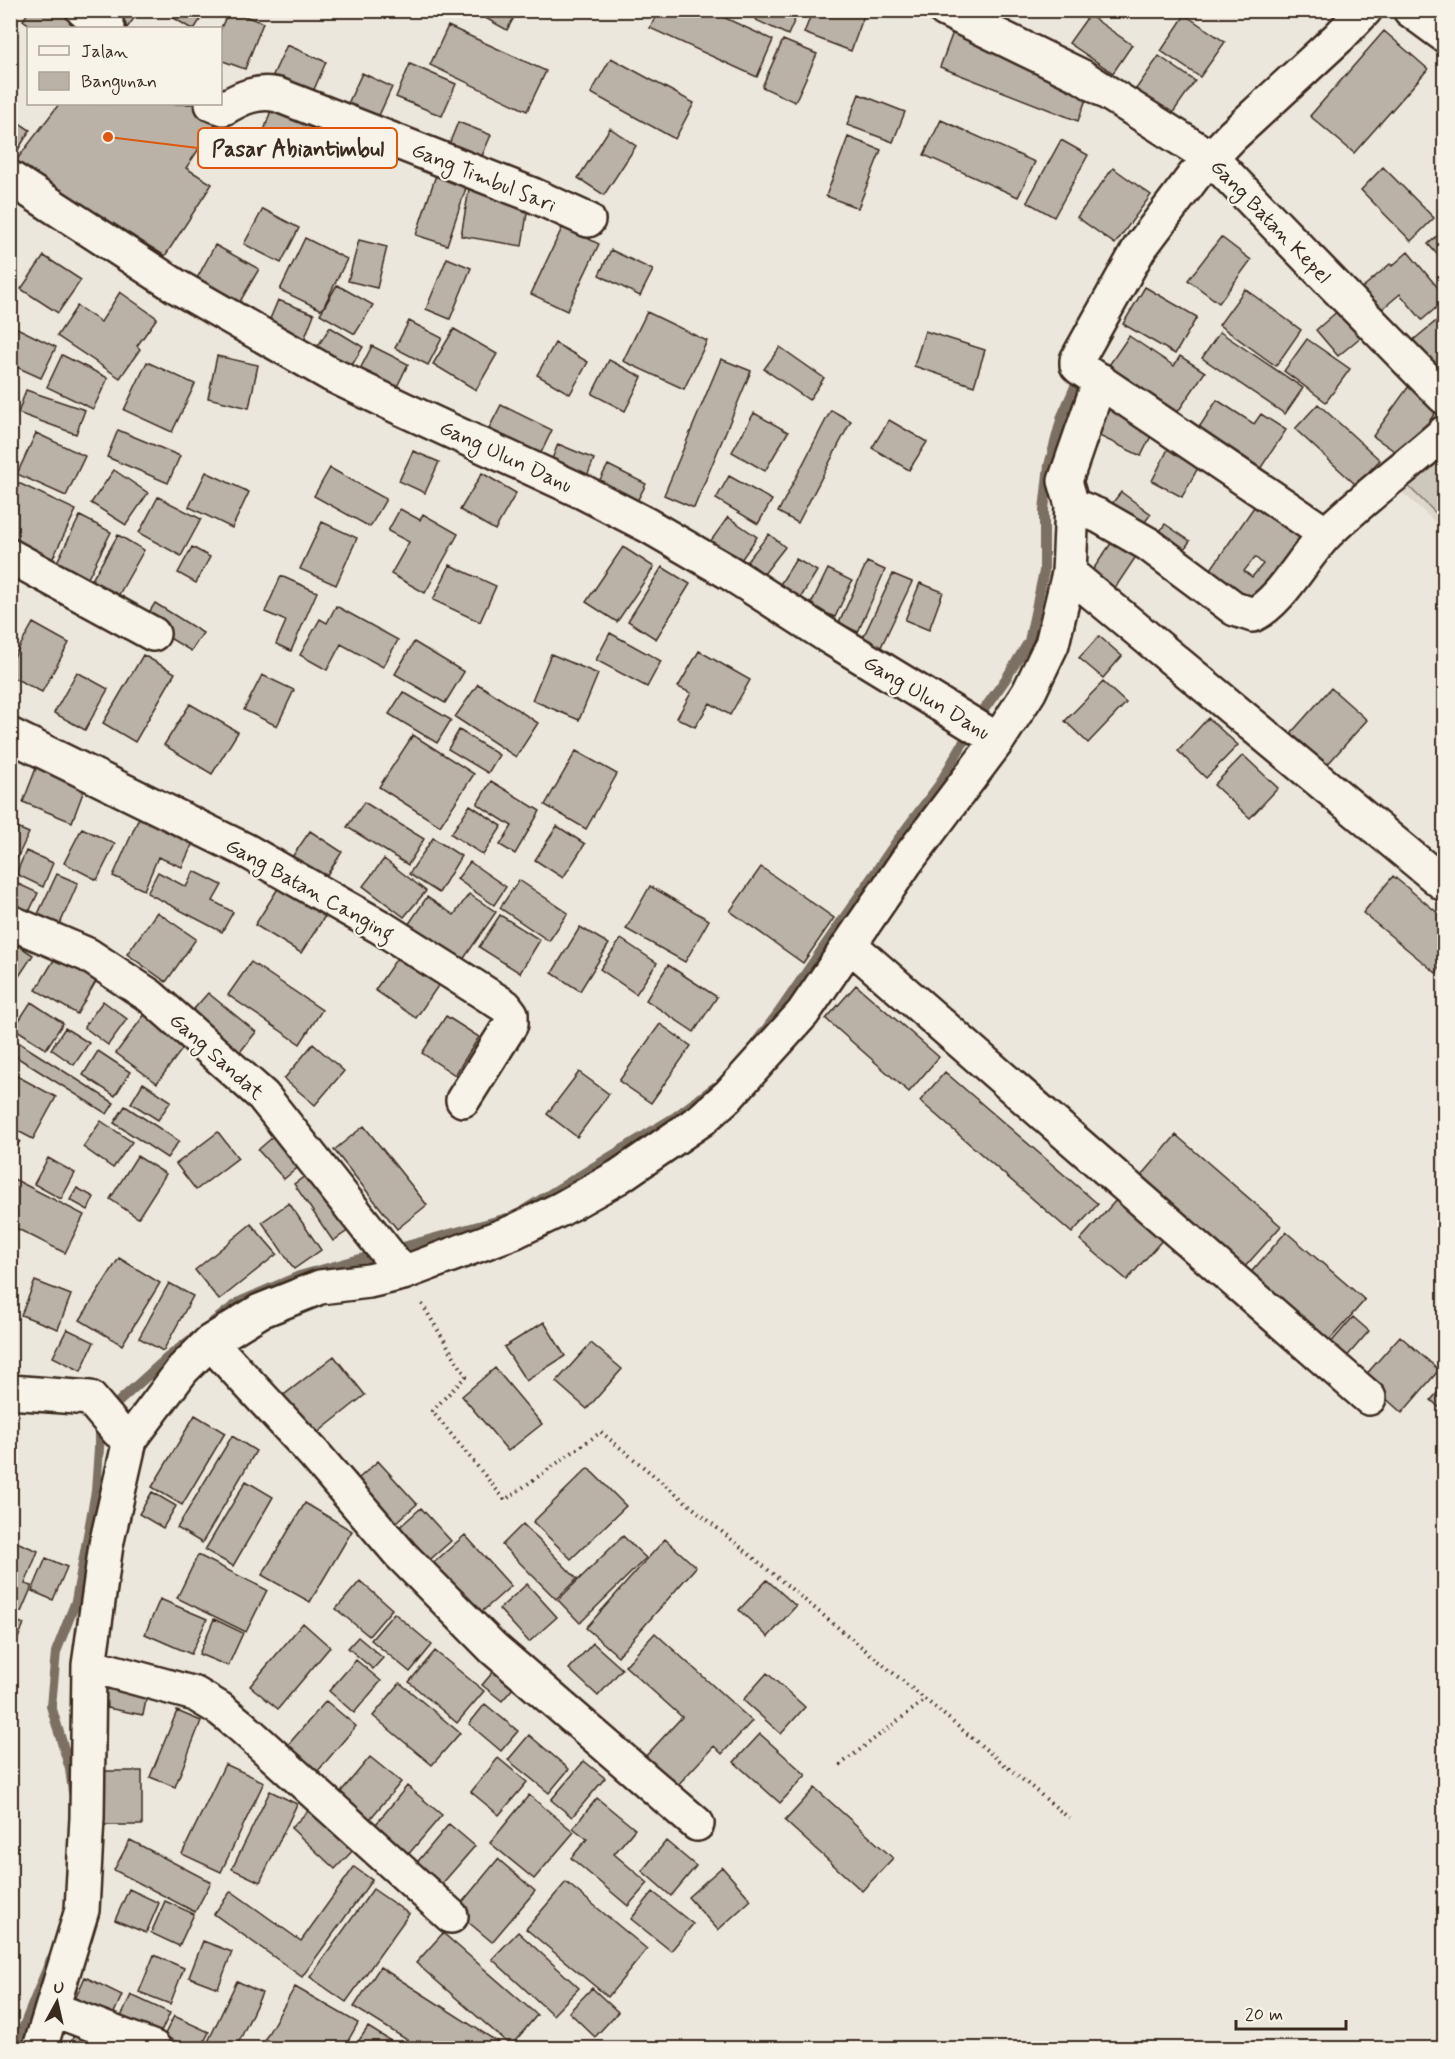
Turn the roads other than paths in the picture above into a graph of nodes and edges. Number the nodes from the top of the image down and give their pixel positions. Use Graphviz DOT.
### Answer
graph roads {
  1 [pos="83,10"];
  2 [pos="945,10"];
  3 [pos="1365,10"];
  4 [pos="1410,10"];
  5 [pos="107,27"];
  6 [pos="1444,35"];
  7 [pos="215,105"];
  8 [pos="1218,165"];
  9 [pos="10,178"];
  10 [pos="588,220"];
  11 [pos="1090,374"];
  12 [pos="1444,397"];
  13 [pos="1444,433"];
  14 [pos="1072,505"];
  15 [pos="1326,534"];
  16 [pos="10,556"];
  17 [pos="1069,573"];
  18 [pos="153,634"];
  19 [pos="979,728"];
  20 [pos="10,735"];
  21 [pos="1444,884"];
  22 [pos="10,922"];
  23 [pos="850,945"];
  24 [pos="463,1100"];
  25 [pos="392,1258"];
  26 [pos="210,1342"];
  27 [pos="10,1392"];
  28 [pos="1369,1398"];
  29 [pos="124,1436"];
  30 [pos="89,1665"];
  31 [pos="697,1824"];
  32 [pos="451,1916"];
  33 [pos="53,2009"];
  34 [pos="40,2049"];
  35 [pos="154,2049"];
  1 -- 5 [label="street"];
  2 -- 8 [label="street, Gang Batan Kepel"];
  3 -- 8 [label="street"];
  4 -- 6 [label="street"];
  7 -- 10 [label="street, Gang Timbul Sari"];
  8 -- 11 [label="street"];
  8 -- 12 [label="street, Gang Batan Kepel"];
  9 -- 19 [label="street, Gang Ulun Danu"];
  11 -- 14 [label="street"];
  11 -- 15 [label="street"];
  13 -- 15 [label="street"];
  14 -- 15 [label="street"];
  14 -- 17 [label="street"];
  16 -- 18 [label="street"];
  17 -- 19 [label="street"];
  17 -- 21 [label="street"];
  19 -- 23 [label="street"];
  20 -- 24 [label="street, Gang Batan Canging"];
  22 -- 25 [label="street, Gang Sandat"];
  23 -- 25 [label="street"];
  23 -- 28 [label="street"];
  25 -- 26 [label="street"];
  26 -- 29 [label="street"];
  26 -- 31 [label="street"];
  27 -- 29 [label="street"];
  29 -- 30 [label="street"];
  30 -- 32 [label="street"];
  30 -- 33 [label="street"];
  33 -- 34 [label="street"];
  33 -- 35 [label="street"];
}
